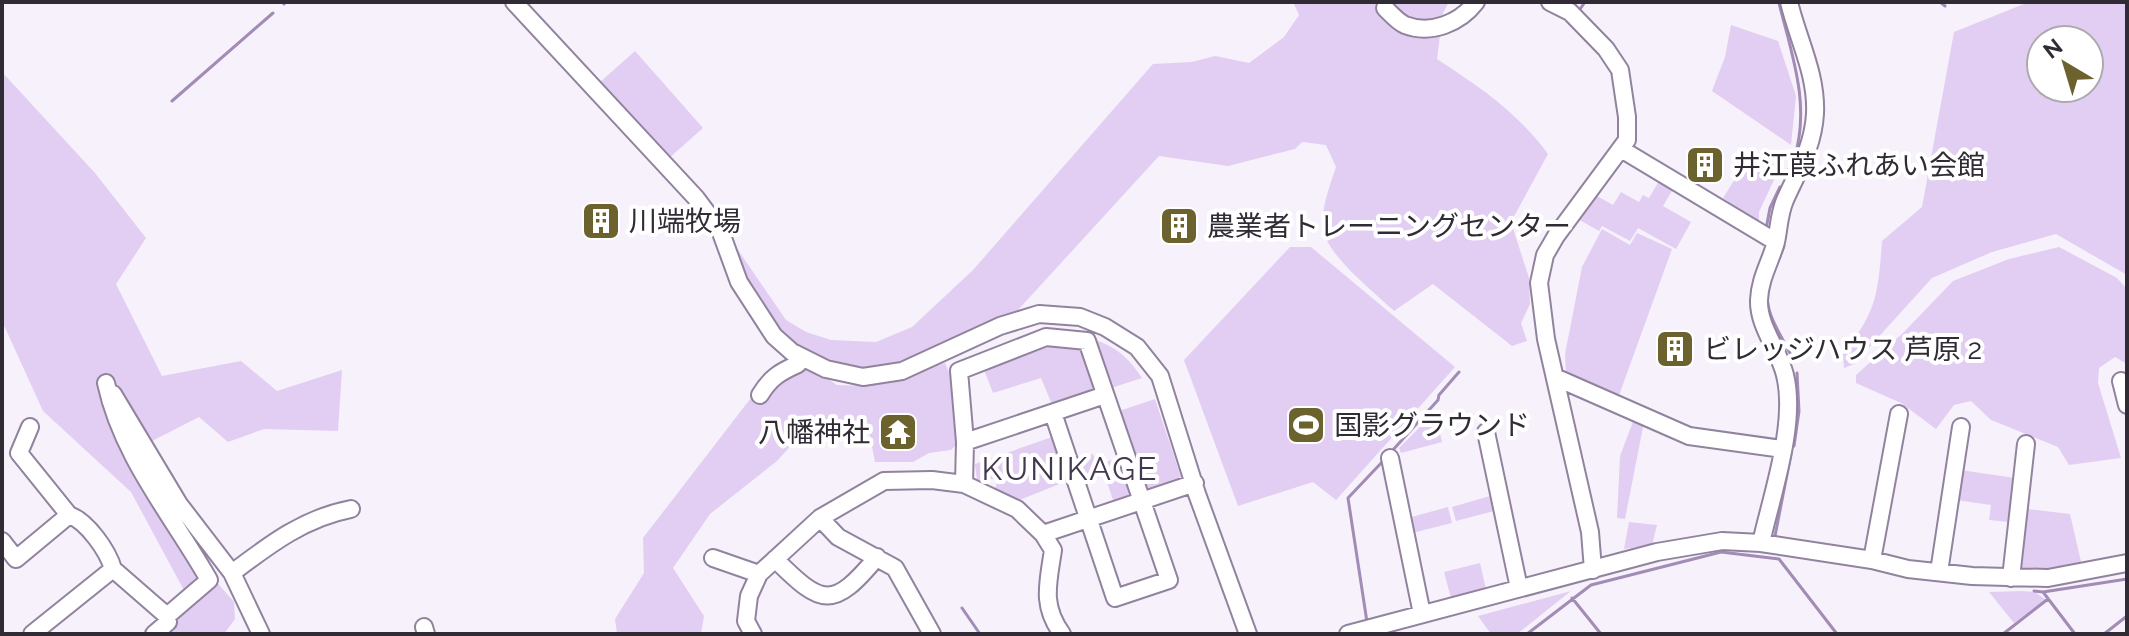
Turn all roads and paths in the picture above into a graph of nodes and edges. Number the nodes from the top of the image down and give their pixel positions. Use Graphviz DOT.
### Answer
graph roads {
  1 [pos="514,2"];
  2 [pos="1476,2"];
  3 [pos="1550,2"];
  4 [pos="1789,2"];
  5 [pos="1575,7"];
  6 [pos="1385,8"];
  7 [pos="1621,149"];
  8 [pos="1776,242"];
  9 [pos="739,282"];
  10 [pos="742,309"];
  11 [pos="798,364"];
  12 [pos="1557,378"];
  13 [pos="2121,381"];
  14 [pos="760,395"];
  15 [pos="1105,395"];
  16 [pos="2127,405"];
  17 [pos="1053,413"];
  18 [pos="1899,414"];
  19 [pos="30,427"];
  20 [pos="1961,427"];
  21 [pos="1486,432"];
  22 [pos="965,442"];
  23 [pos="2026,444"];
  24 [pos="1782,449"];
  25 [pos="1390,458"];
  26 [pos="1195,483"];
  27 [pos="964,484"];
  28 [pos="1141,500"];
  29 [pos="351,509"];
  30 [pos="69,515"];
  31 [pos="820,518"];
  32 [pos="1088,518"];
  33 [pos="1043,534"];
  34 [pos="2,541"];
  35 [pos="1761,543"];
  36 [pos="877,557"];
  37 [pos="713,558"];
  38 [pos="16,559"];
  39 [pos="775,559"];
  40 [pos="1872,560"];
  41 [pos="2127,563"];
  42 [pos="113,569"];
  43 [pos="2,570"];
  44 [pos="1593,570"];
  45 [pos="1939,572"];
  46 [pos="232,573"];
  47 [pos="759,574"];
  48 [pos="2011,578"];
  49 [pos="1519,588"];
  50 [pos="1422,614"];
  51 [pos="167,616"];
  52 [pos="32,634"];
  53 [pos="154,634"];
  54 [pos="261,634"];
  55 [pos="753,634"];
  56 [pos="932,634"];
  57 [pos="1062,634"];
  58 [pos="1248,634"];
  59 [pos="1348,634"];
  1 -- 9 [label="street"];
  2 -- 6 [label="street"];
  3 -- 5 [label="street"];
  4 -- 8 [label="street"];
  5 -- 7 [label="street"];
  7 -- 8 [label="street"];
  7 -- 12 [label="street"];
  8 -- 24 [label="street"];
  9 -- 10 [label="street"];
  9 -- 26 [label="street"];
  11 -- 14 [label="street"];
  12 -- 24 [label="street"];
  12 -- 44 [label="street"];
  13 -- 16 [label="street"];
  15 -- 17 [label="street"];
  15 -- 22 [label="street"];
  15 -- 28 [label="street"];
  17 -- 22 [label="street"];
  17 -- 32 [label="street"];
  18 -- 40 [label="street"];
  19 -- 30 [label="street"];
  20 -- 45 [label="street"];
  21 -- 49 [label="street"];
  22 -- 27 [label="street"];
  23 -- 48 [label="street"];
  24 -- 35 [label="street"];
  25 -- 50 [label="street"];
  26 -- 28 [label="street"];
  26 -- 58 [label="street"];
  27 -- 31 [label="street"];
  27 -- 33 [label="street"];
  28 -- 32 [label="street"];
  28 -- 32 [label="street"];
  29 -- 46 [label="street"];
  30 -- 38 [label="street"];
  30 -- 42 [label="street"];
  31 -- 36 [label="street"];
  31 -- 39 [label="street"];
  32 -- 33 [label="street"];
  33 -- 57 [label="street"];
  34 -- 38 [label="street"];
  35 -- 40 [label="street"];
  35 -- 44 [label="street"];
  36 -- 39 [label="street"];
  36 -- 56 [label="street"];
  37 -- 47 [label="street"];
  38 -- 43 [label="street"];
  39 -- 47 [label="street"];
  40 -- 45 [label="street"];
  41 -- 48 [label="street"];
  42 -- 51 [label="street"];
  42 -- 52 [label="street"];
  44 -- 49 [label="street"];
  45 -- 48 [label="street"];
  46 -- 51 [label="street"];
  46 -- 54 [label="street"];
  47 -- 55 [label="street"];
  49 -- 50 [label="street"];
  50 -- 59 [label="street"];
  51 -- 53 [label="street"];
}
